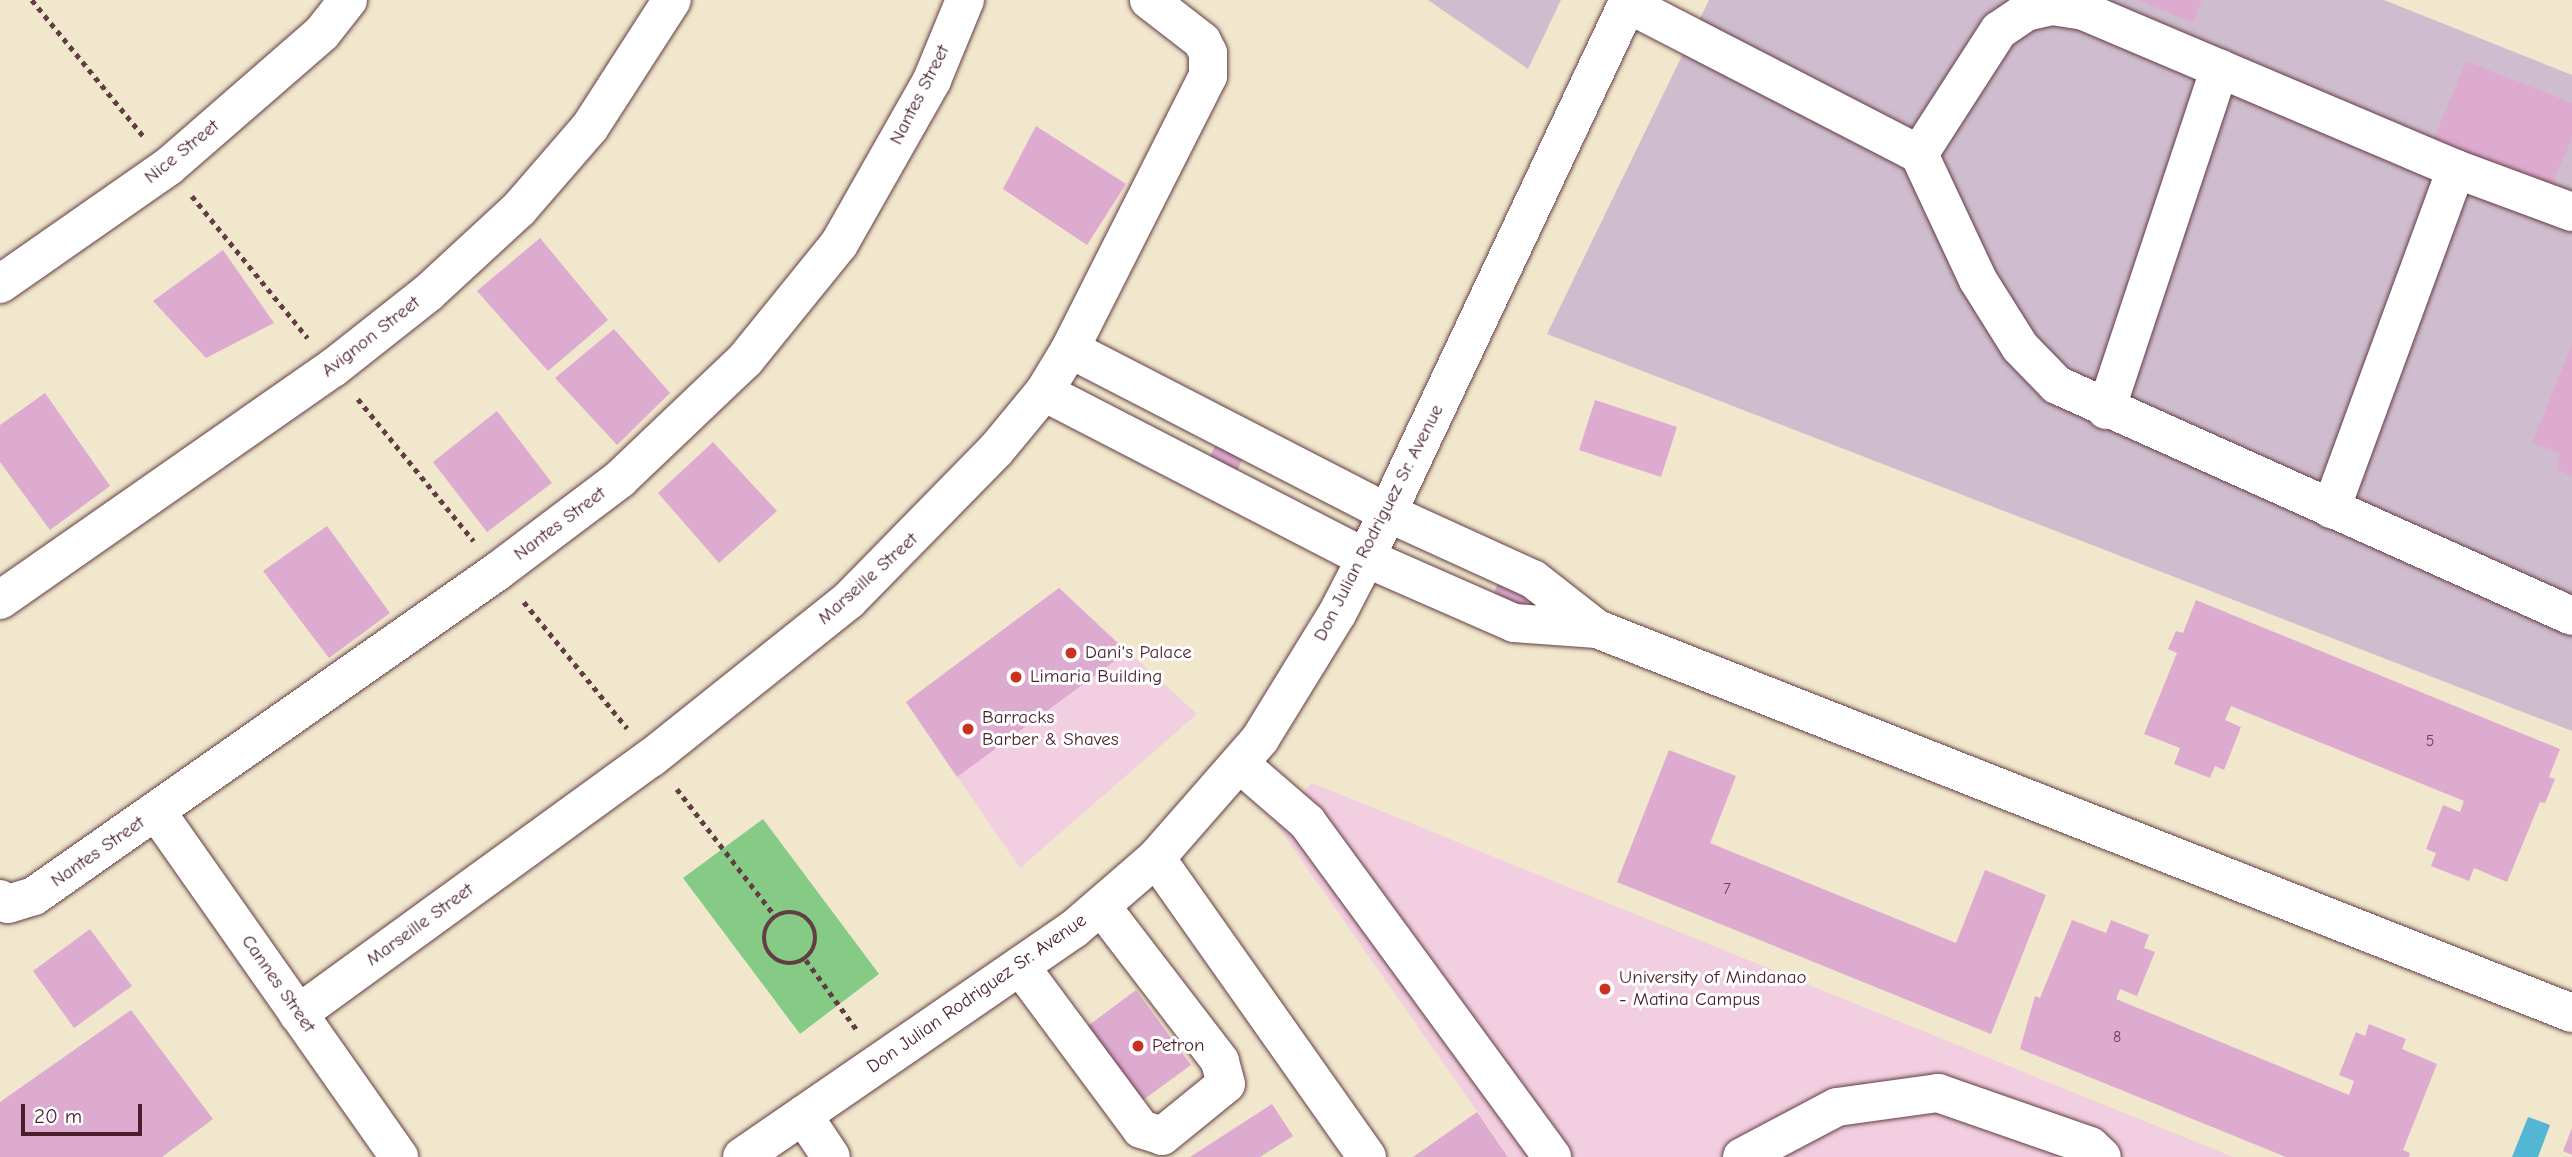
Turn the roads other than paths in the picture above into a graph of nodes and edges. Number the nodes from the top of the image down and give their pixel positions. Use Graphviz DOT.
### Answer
graph roads {
  1 [pos="348,0"];
  2 [pos="672,0"];
  3 [pos="965,0"];
  4 [pos="1149,0"];
  5 [pos="1629,2"];
  6 [pos="2221,68"];
  7 [pos="1919,154"];
  8 [pos="2456,169"];
  9 [pos="2572,212"];
  10 [pos="0,284"];
  11 [pos="1070,349"];
  12 [pos="1044,392"];
  13 [pos="2106,410"];
  14 [pos="2331,509"];
  15 [pos="1388,513"];
  16 [pos="1366,558"];
  17 [pos="0,600"];
  18 [pos="2572,615"];
  19 [pos="1597,629"];
  20 [pos="1240,764"];
  21 [pos="156,811"];
  22 [pos="1156,858"];
  23 [pos="4,901"];
  24 [pos="1101,906"];
  25 [pos="1020,966"];
  26 [pos="2572,1013"];
  27 [pos="298,1014"];
  28 [pos="803,1115"];
  29 [pos="399,1157"];
  30 [pos="742,1157"];
  31 [pos="831,1157"];
  32 [pos="1367,1157"];
  33 [pos="1552,1157"];
  34 [pos="1742,1157"];
  35 [pos="2102,1157"];
  1 -- 10 [label="street, Nice Street"];
  2 -- 17 [label="street, Avignon Street"];
  3 -- 21 [label="street, Nantes Street"];
  4 -- 11 [label="street, Marseille Street"];
  5 -- 7 [label="street"];
  5 -- 15 [label="street, Don Julian Rodriguez Sr. Avenue"];
  6 -- 7 [label="street"];
  6 -- 8 [label="street"];
  6 -- 13 [label="street"];
  7 -- 13 [label="street"];
  8 -- 9 [label="street"];
  8 -- 14 [label="street"];
  11 -- 12 [label="street, Marseille Street"];
  11 -- 15 [label="street"];
  12 -- 16 [label="street"];
  12 -- 27 [label="street, Marseille Street"];
  13 -- 14 [label="street"];
  14 -- 18 [label="street"];
  15 -- 16 [label="street, Don Julian Rodriguez Sr. Avenue"];
  15 -- 19 [label="street"];
  16 -- 19 [label="street"];
  16 -- 20 [label="street, Don Julian Rodriguez Sr. Avenue"];
  19 -- 26 [label="street"];
  20 -- 22 [label="street, Don Julian Rodriguez Sr. Avenue"];
  20 -- 33 [label="street"];
  21 -- 23 [label="street, Nantes Street"];
  21 -- 27 [label="street, Cannes Street"];
  22 -- 24 [label="street, Don Julian Rodriguez Sr. Avenue"];
  22 -- 32 [label="street"];
  24 -- 25 [label="street, Don Julian Rodriguez Sr. Avenue"];
  24 -- 25 [label="street"];
  25 -- 28 [label="street, Don Julian Rodriguez Sr. Avenue"];
  27 -- 29 [label="street, Cannes Street"];
  28 -- 30 [label="street, Don Julian Rodriguez Sr. Avenue"];
  28 -- 31 [label="street"];
  34 -- 35 [label="street"];
}
